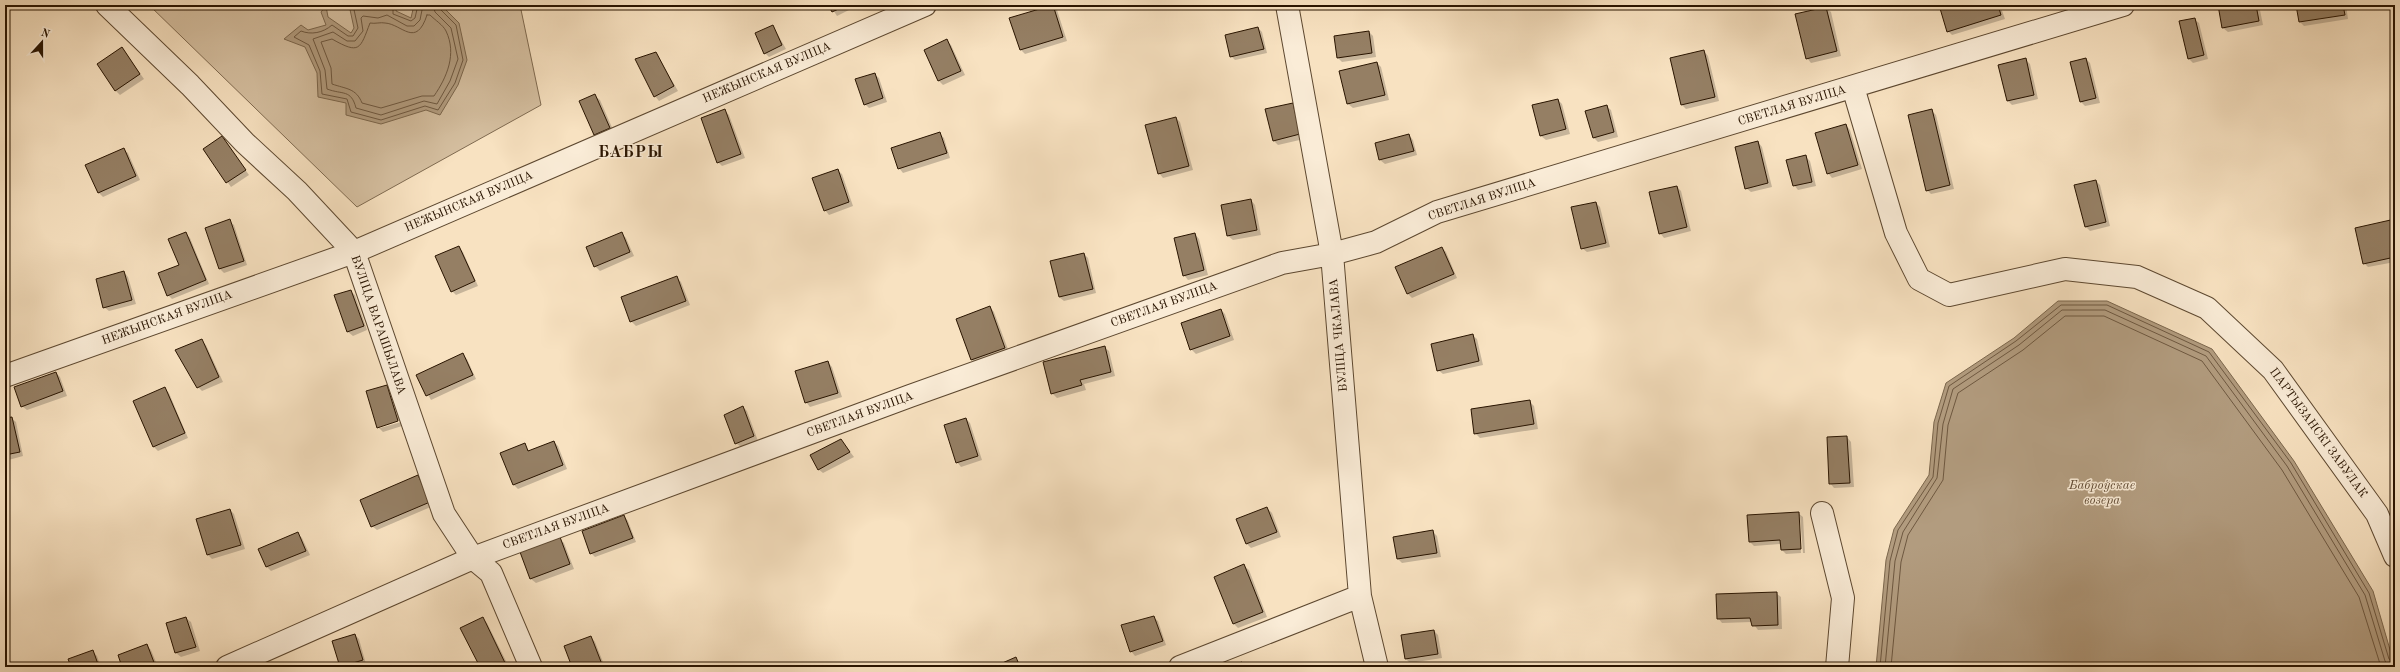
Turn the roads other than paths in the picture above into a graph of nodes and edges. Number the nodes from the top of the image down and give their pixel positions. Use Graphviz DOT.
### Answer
graph roads {
  1 [pos="107,5"];
  2 [pos="925,5"];
  3 [pos="1287,5"];
  4 [pos="2123,5"];
  5 [pos="1853,87"];
  6 [pos="354,252"];
  7 [pos="1332,254"];
  8 [pos="5,376"];
  9 [pos="1822,513"];
  10 [pos="2395,556"];
  11 [pos="473,558"];
  12 [pos="1360,596"];
  13 [pos="227,667"];
  14 [pos="531,667"];
  15 [pos="1180,667"];
  16 [pos="1377,667"];
  17 [pos="1837,667"];
  1 -- 6 [label="street, ВУЛІЦА ВАРАШЫЛАВА"];
  2 -- 6 [label="street, НЕЖЫНСКАЯ ВУЛІЦА"];
  3 -- 7 [label="street, ВУЛІЦА ЧКАЛАВА"];
  4 -- 5 [label="street, СВЕТЛАЯ ВУЛІЦА"];
  5 -- 7 [label="street, СВЕТЛАЯ ВУЛІЦА"];
  5 -- 10 [label="street, ПАРТЫЗАНСКІ ЗАВУЛАК"];
  6 -- 8 [label="street, НЕЖЫНСКАЯ ВУЛІЦА"];
  6 -- 11 [label="street, ВУЛІЦА ВАРАШЫЛАВА"];
  7 -- 11 [label="street, СВЕТЛАЯ ВУЛІЦА"];
  7 -- 12 [label="street, ВУЛІЦА ЧКАЛАВА"];
  9 -- 17 [label="street"];
  11 -- 13 [label="street, СВЕТЛАЯ ВУЛІЦА"];
  11 -- 14 [label="street, ВУЛІЦА ВАРАШЫЛАВА"];
  12 -- 15 [label="street"];
  12 -- 16 [label="street, ВУЛІЦА ЧКАЛАВА"];
}
